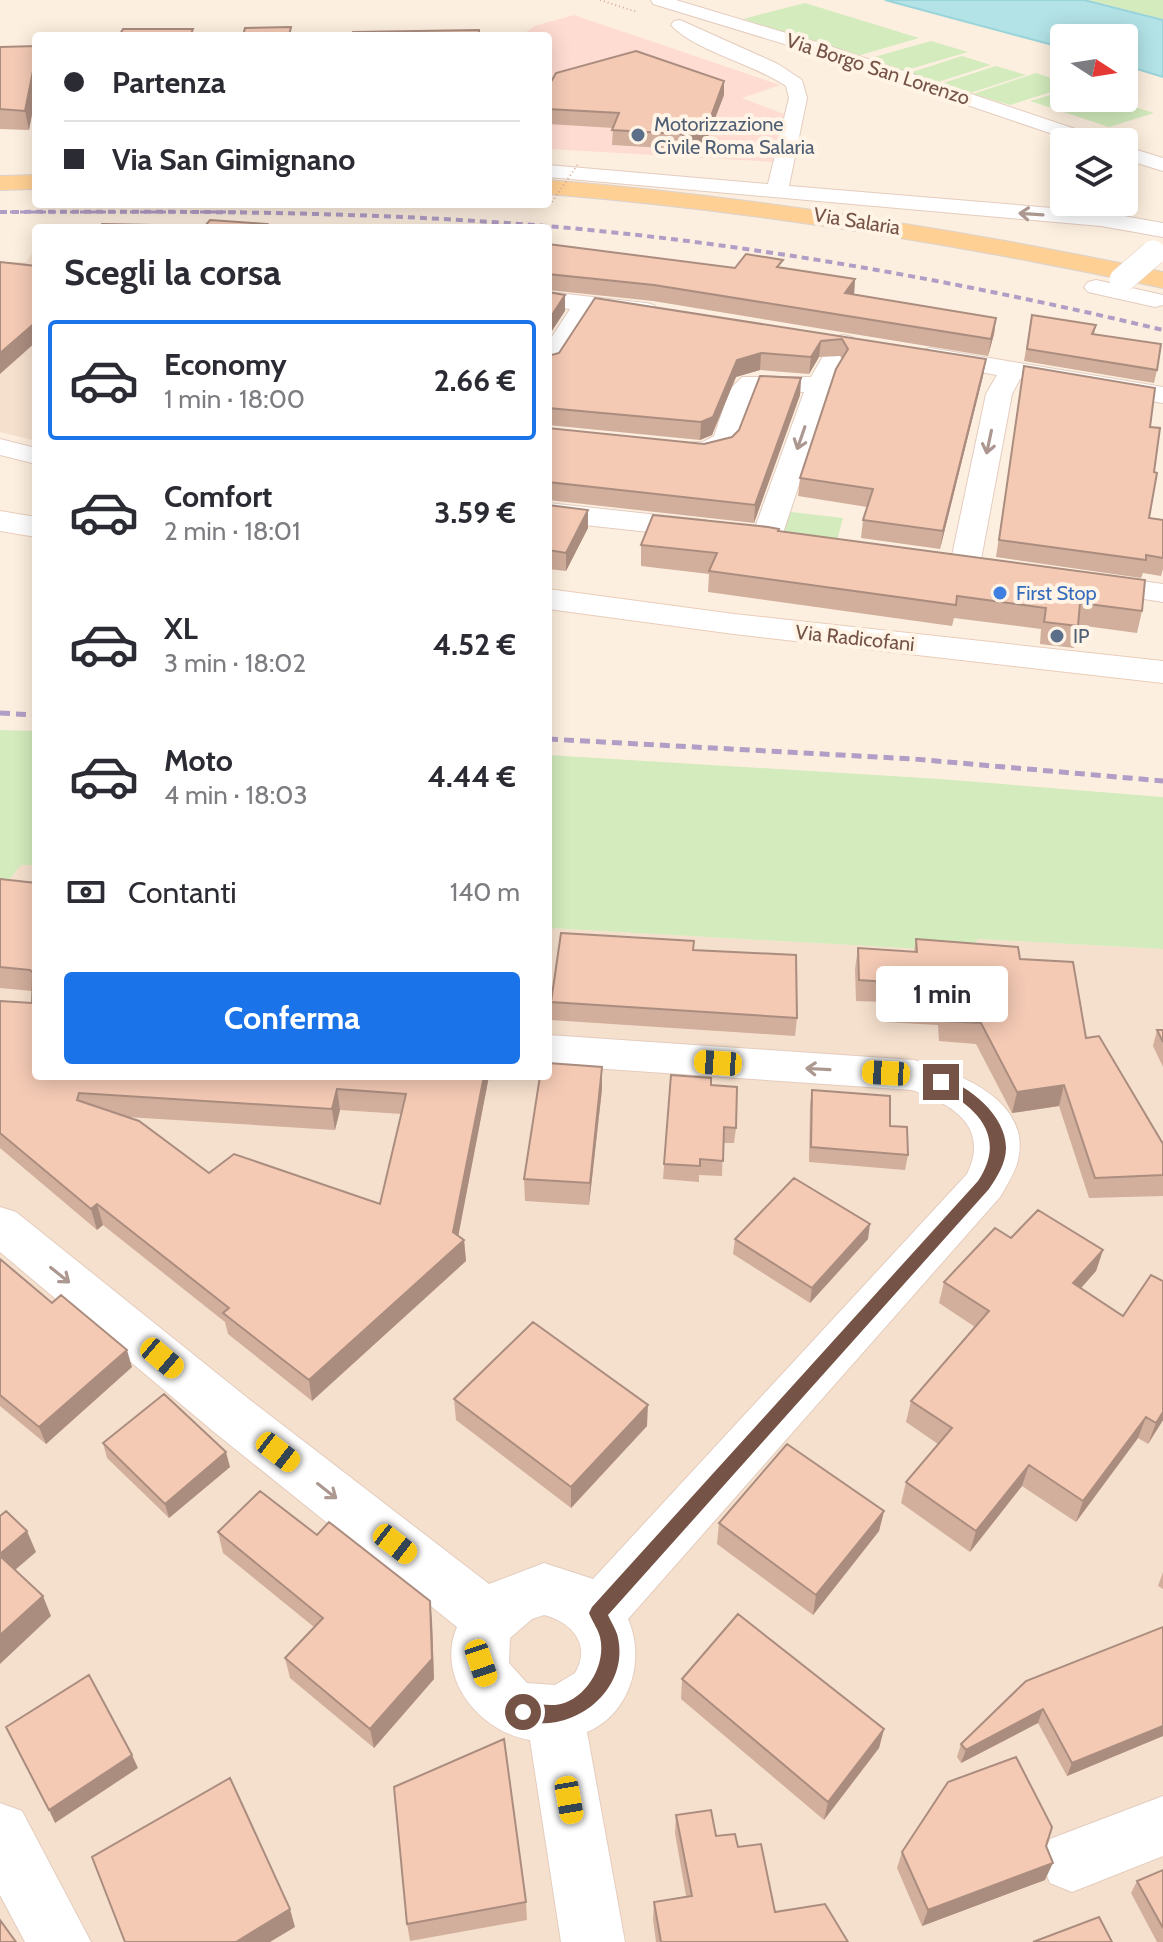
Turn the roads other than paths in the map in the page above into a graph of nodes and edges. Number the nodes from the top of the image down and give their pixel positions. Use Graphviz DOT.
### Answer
graph roads {
  1 [pos="659,0"];
  2 [pos="639,4"];
  3 [pos="1054,128"];
  4 [pos="1138,157"];
  5 [pos="1163,165"];
  6 [pos="552,171"];
  7 [pos="32,173"];
  8 [pos="0,174"];
  9 [pos="32,182"];
  10 [pos="0,183"];
  11 [pos="552,189"];
  12 [pos="552,189"];
  13 [pos="605,191"];
  14 [pos="777,191"];
  15 [pos="1136,225"];
  16 [pos="1163,230"];
  17 [pos="1153,279"];
  18 [pos="1096,287"];
  19 [pos="552,299"];
  20 [pos="586,303"];
  21 [pos="667,314"];
  22 [pos="874,347"];
  23 [pos="905,352"];
  24 [pos="552,357"];
  25 [pos="1013,369"];
  26 [pos="819,385"];
  27 [pos="1163,395"];
  28 [pos="647,446"];
  29 [pos="0,447"];
  30 [pos="32,455"];
  31 [pos="552,512"];
  32 [pos="0,521"];
  33 [pos="32,526"];
  34 [pos="767,536"];
  35 [pos="797,541"];
  36 [pos="935,560"];
  37 [pos="965,565"];
  38 [pos="996,569"];
  39 [pos="1056,578"];
  40 [pos="1163,593"];
  41 [pos="552,600"];
  42 [pos="1163,672"];
  43 [pos="552,1050"];
  44 [pos="0,1225"];
  45 [pos="598,1613"];
  46 [pos="488,1617"];
  47 [pos="555,1714"];
  48 [pos="1163,1826"];
  49 [pos="0,1833"];
  50 [pos="1072,1861"];
  51 [pos="59,1942"];
  52 [pos="593,1942"];
  1 -- 3 [label="street, Via Borgo San Lorenzo"];
  2 -- 14 [label="street"];
  4 -- 5 [label="street"];
  6 -- 14 [label="street, Via Salaria"];
  7 -- 8 [label="main road"];
  9 -- 10 [label="main road"];
  11 -- 13 [label="main road, Via Salaria"];
  12 -- 17 [label="main road, Via Salaria"];
  13 -- 17 [label="main road, Via Salaria"];
  13 -- 18 [label="main road"];
  15 -- 14 [label="street, Via Salaria, one-way"];
  15 -- 16 [label="street, Via Salaria"];
  15 -- 17 [label="street"];
  17 -- 18 [label="street"];
  17 -- 18 [label="street"];
  19 -- 20 [label="street"];
  20 -- 21 [label="street"];
  20 -- 24 [label="street"];
  22 -- 26 [label="street"];
  23 -- 25 [label="street"];
  25 -- 27 [label="street"];
  25 -- 37 [label="street, one-way"];
  26 -- 28 [label="street"];
  26 -- 34 [label="street, one-way"];
  29 -- 30 [label="street"];
  31 -- 34 [label="street"];
  32 -- 33 [label="street"];
  34 -- 35 [label="street"];
  36 -- 37 [label="street"];
  37 -- 38 [label="street"];
  39 -- 40 [label="street"];
  41 -- 42 [label="street, Via Radicofani"];
  45 -- 43 [label="street, one-way"];
  44 -- 46 [label="street, one-way"];
  45 -- 46 [label="street"];
  45 -- 47 [label="street"];
  46 -- 47 [label="street"];
  47 -- 52 [label="street"];
  48 -- 50 [label="street"];
  49 -- 51 [label="street"];
}
